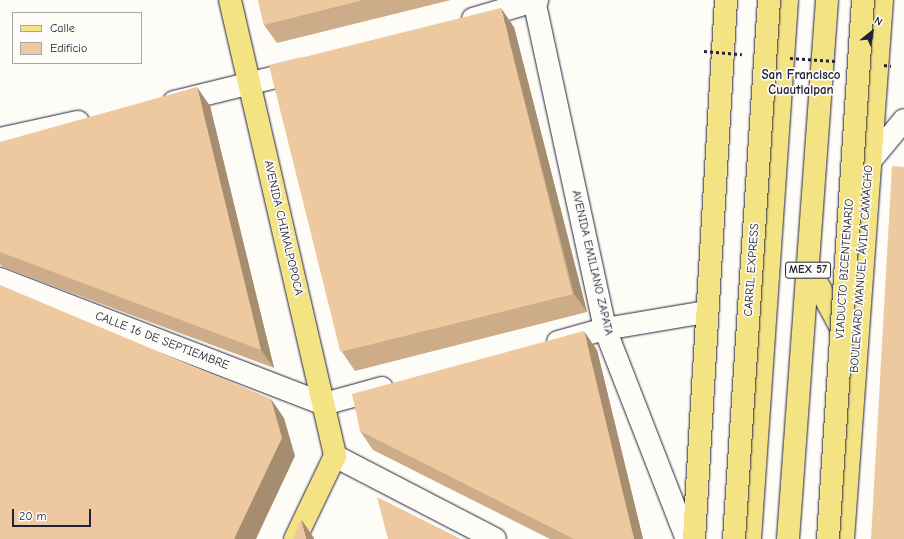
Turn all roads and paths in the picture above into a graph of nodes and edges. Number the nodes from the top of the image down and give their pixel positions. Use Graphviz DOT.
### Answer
graph roads {
  1 [pos="230,0"];
  2 [pos="535,0"];
  3 [pos="726,0"];
  4 [pos="758,0"];
  5 [pos="769,0"];
  6 [pos="787,0"];
  7 [pos="827,0"];
  8 [pos="863,0"];
  9 [pos="882,0"];
  10 [pos="452,25"];
  11 [pos="704,51"];
  12 [pos="751,55"];
  13 [pos="782,57"];
  14 [pos="844,62"];
  15 [pos="875,64"];
  16 [pos="317,66"];
  17 [pos="891,66"];
  18 [pos="250,86"];
  19 [pos="156,106"];
  20 [pos="102,117"];
  21 [pos="904,120"];
  22 [pos="0,139"];
  23 [pos="870,160"];
  24 [pos="808,266"];
  25 [pos="0,279"];
  26 [pos="706,312"];
  27 [pos="605,329"];
  28 [pos="537,347"];
  29 [pos="855,354"];
  30 [pos="400,384"];
  31 [pos="324,404"];
  32 [pos="335,456"];
  33 [pos="295,539"];
  34 [pos="495,539"];
  35 [pos="687,539"];
  36 [pos="694,539"];
  37 [pos="724,539"];
  38 [pos="734,539"];
  39 [pos="750,539"];
  40 [pos="788,539"];
  41 [pos="828,539"];
  42 [pos="843,539"];
  1 -- 18 [label="main road, AVENIDA CHIMALPOPOCA"];
  2 -- 10 [label="street"];
  2 -- 27 [label="street, AVENIDA EMILIANO ZAPATA"];
  3 -- 26 [label="main road"];
  4 -- 37 [label="main road"];
  5 -- 38 [label="main road, CARRIL EXPRESS, bridge"];
  6 -- 39 [label="main road, MEX 57"];
  7 -- 24 [label="main road, MEX 57"];
  8 -- 41 [label="main road, VIADUCTO BICENTENARIO, bridge"];
  9 -- 23 [label="main road, BOULEVARD MANUEL ÁVILA CAMACHO"];
  11 -- 12 [label="path, bridge"];
  13 -- 14 [label="path, bridge"];
  15 -- 17 [label="path, bridge"];
  16 -- 18 [label="street"];
  18 -- 19 [label="street"];
  18 -- 31 [label="main road, AVENIDA CHIMALPOPOCA"];
  20 -- 22 [label="street"];
  21 -- 23 [label="street"];
  23 -- 29 [label="main road, BOULEVARD MANUEL ÁVILA CAMACHO"];
  24 -- 29 [label="main road"];
  24 -- 40 [label="main road, MEX 57"];
  25 -- 31 [label="street, CALLE 16 DE SEPTIEMBRE"];
  26 -- 27 [label="street"];
  26 -- 36 [label="main road"];
  27 -- 28 [label="street"];
  27 -- 35 [label="street, AVENIDA EMILIANO ZAPATA"];
  29 -- 42 [label="main road, BOULEVARD MANUEL ÁVILA CAMACHO"];
  30 -- 31 [label="street"];
  31 -- 32 [label="main road, AVENIDA CHIMALPOPOCA"];
  32 -- 33 [label="main road"];
  32 -- 34 [label="street"];
}
